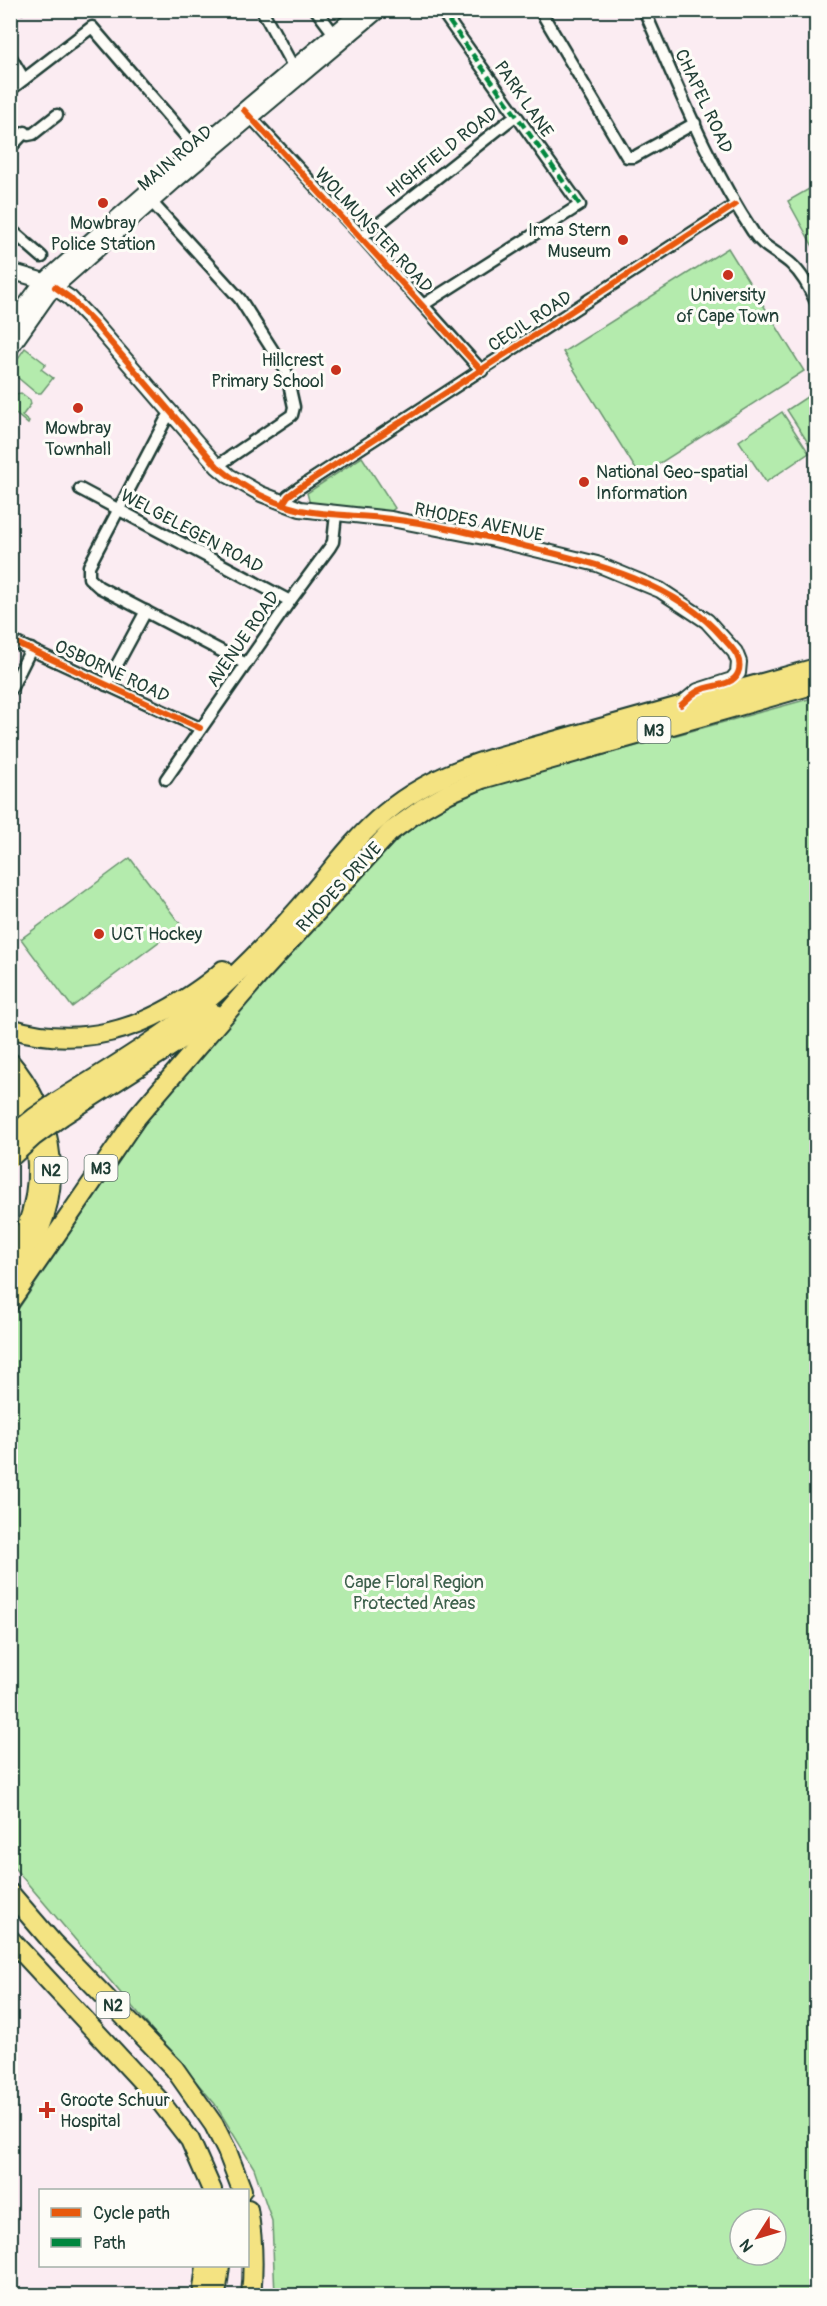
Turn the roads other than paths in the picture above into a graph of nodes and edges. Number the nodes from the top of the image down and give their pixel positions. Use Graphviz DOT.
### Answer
graph roads {
  1 [pos="262,10"];
  2 [pos="316,10"];
  3 [pos="441,10"];
  4 [pos="540,10"];
  5 [pos="644,10"];
  6 [pos="371,12"];
  7 [pos="334,34"];
  8 [pos="10,56"];
  9 [pos="296,73"];
  10 [pos="24,79"];
  11 [pos="10,90"];
  12 [pos="247,114"];
  13 [pos="57,115"];
  14 [pos="515,116"];
  15 [pos="695,123"];
  16 [pos="10,148"];
  17 [pos="200,153"];
  18 [pos="148,198"];
  19 [pos="735,205"];
  20 [pos="10,229"];
  21 [pos="362,237"];
  22 [pos="42,257"];
  23 [pos="10,271"];
  24 [pos="50,284"];
  25 [pos="816,302"];
  26 [pos="423,305"];
  27 [pos="10,326"];
  28 [pos="10,349"];
  29 [pos="482,371"];
  30 [pos="171,413"];
  31 [pos="217,466"];
  32 [pos="309,483"];
  33 [pos="80,489"];
  34 [pos="283,504"];
  35 [pos="300,509"];
  36 [pos="118,510"];
  37 [pos="336,514"];
  38 [pos="290,602"];
  39 [pos="146,611"];
  40 [pos="10,640"];
  41 [pos="31,650"];
  42 [pos="246,663"];
  43 [pos="816,668"];
  44 [pos="816,684"];
  45 [pos="106,685"];
  46 [pos="10,691"];
  47 [pos="681,705"];
  48 [pos="200,729"];
  49 [pos="166,779"];
  50 [pos="339,860"];
  51 [pos="259,975"];
  52 [pos="10,1028"];
  53 [pos="10,1062"];
  54 [pos="10,1087"];
  55 [pos="59,1109"];
  56 [pos="10,1137"];
  57 [pos="11,1157"];
  58 [pos="10,1250"];
  59 [pos="10,1279"];
  60 [pos="10,1302"];
  61 [pos="10,1893"];
  62 [pos="10,1939"];
  63 [pos="10,1953"];
  64 [pos="199,2189"];
  65 [pos="212,2189"];
  66 [pos="242,2189"];
  67 [pos="249,2215"];
  68 [pos="215,2267"];
  69 [pos="202,2295"];
  70 [pos="211,2295"];
  71 [pos="216,2295"];
  72 [pos="223,2295"];
  73 [pos="251,2295"];
  1 -- 9 [label="street"];
  2 -- 7 [label="street"];
  3 -- 14 [label="street, PARK LANE"];
  4 -- 15 [label="street"];
  5 -- 15 [label="street, CHAPEL ROAD"];
  6 -- 7 [label="street, MAIN ROAD"];
  6 -- 9 [label="street, MAIN ROAD"];
  7 -- 9 [label="street, MAIN ROAD"];
  8 -- 10 [label="street"];
  9 -- 12 [label="street, MAIN ROAD"];
  10 -- 11 [label="street"];
  10 -- 17 [label="street"];
  12 -- 17 [label="street, MAIN ROAD"];
  12 -- 21 [label="street, WOLMUNSTER ROAD"];
  13 -- 16 [label="street"];
  14 -- 21 [label="street, HIGHFIELD ROAD"];
  14 -- 26 [label="street, PARK LANE"];
  15 -- 19 [label="street, CHAPEL ROAD"];
  17 -- 18 [label="street, MAIN ROAD"];
  18 -- 24 [label="street, MAIN ROAD"];
  18 -- 31 [label="street"];
  19 -- 25 [label="street, CHAPEL ROAD"];
  19 -- 29 [label="street, CECIL ROAD"];
  20 -- 22 [label="street"];
  21 -- 26 [label="street, WOLMUNSTER ROAD"];
  23 -- 24 [label="street"];
  24 -- 27 [label="street, MAIN ROAD"];
  24 -- 28 [label="street, MAIN ROAD"];
  24 -- 30 [label="street, RHODES AVENUE"];
  26 -- 29 [label="street, WOLMUNSTER ROAD"];
  29 -- 32 [label="street, CECIL ROAD"];
  30 -- 31 [label="street, RHODES AVENUE"];
  30 -- 36 [label="street"];
  31 -- 34 [label="street, RHODES AVENUE"];
  32 -- 34 [label="street, CECIL ROAD"];
  32 -- 35 [label="street"];
  33 -- 36 [label="street, WELGELEGEN ROAD"];
  34 -- 35 [label="street, RHODES AVENUE"];
  35 -- 37 [label="street, RHODES AVENUE"];
  36 -- 38 [label="street, WELGELEGEN ROAD"];
  36 -- 39 [label="street"];
  37 -- 38 [label="street, AVENUE ROAD"];
  37 -- 47 [label="street, RHODES AVENUE"];
  38 -- 42 [label="street, AVENUE ROAD"];
  39 -- 42 [label="street"];
  39 -- 45 [label="street"];
  40 -- 41 [label="street, OSBORNE ROAD"];
  41 -- 45 [label="street, OSBORNE ROAD"];
  41 -- 46 [label="street"];
  42 -- 48 [label="street, AVENUE ROAD"];
  43 -- 47 [label="highway, RHODES DRIVE / M3"];
  44 -- 51 [label="highway, RHODES DRIVE / M3"];
  45 -- 48 [label="street, OSBORNE ROAD"];
  47 -- 50 [label="highway, RHODES DRIVE / M3"];
  48 -- 49 [label="street, AVENUE ROAD"];
  50 -- 52 [label="highway"];
  50 -- 55 [label="highway, RHODES DRIVE / M3"];
  51 -- 55 [label="highway"];
  51 -- 60 [label="highway, RHODES DRIVE / M3"];
  53 -- 59 [label="highway, N2"];
  54 -- 58 [label="highway"];
  55 -- 56 [label="highway, RHODES DRIVE / M3, bridge"];
  55 -- 57 [label="highway, bridge"];
  61 -- 66 [label="highway, N2"];
  62 -- 65 [label="highway"];
  63 -- 64 [label="highway, N2"];
  67 -- 73 [label="highway"];
  68 -- 69 [label="highway"];
  68 -- 70 [label="highway"];
  68 -- 71 [label="highway"];
  68 -- 72 [label="highway"];
}
